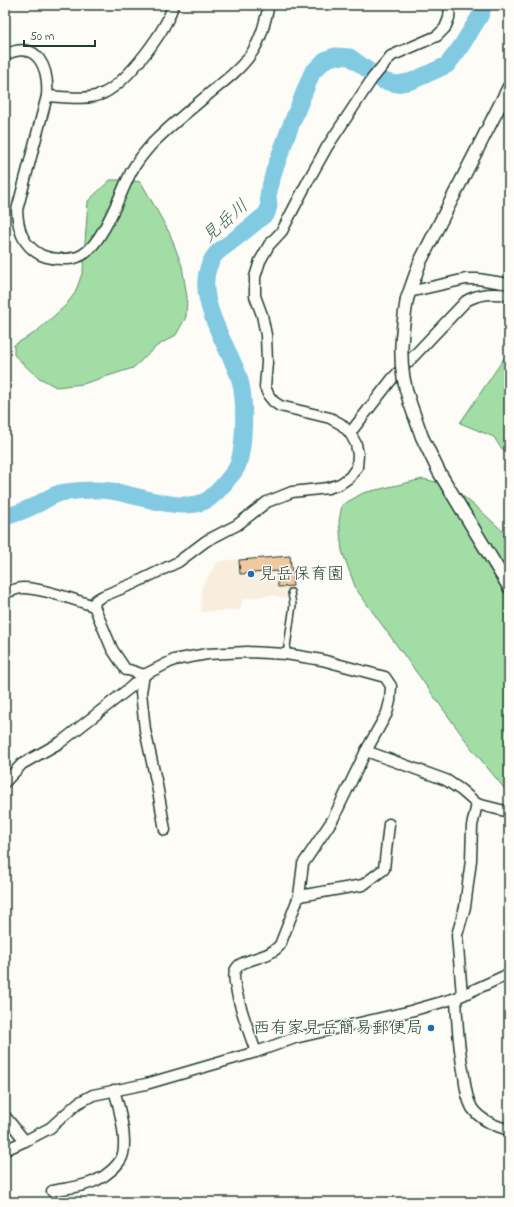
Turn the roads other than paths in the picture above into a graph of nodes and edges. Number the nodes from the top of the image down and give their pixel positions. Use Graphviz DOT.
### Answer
graph roads {
  1 [pos="173,5"];
  2 [pos="269,5"];
  3 [pos="450,5"];
  4 [pos="5,55"];
  5 [pos="509,87"];
  6 [pos="47,96"];
  7 [pos="509,284"];
  8 [pos="509,295"];
  9 [pos="408,296"];
  10 [pos="350,432"];
  11 [pos="509,587"];
  12 [pos="291,592"];
  13 [pos="5,593"];
  14 [pos="94,606"];
  15 [pos="286,654"];
  16 [pos="144,675"];
  17 [pos="366,751"];
  18 [pos="5,782"];
  19 [pos="477,804"];
  20 [pos="509,812"];
  21 [pos="389,824"];
  22 [pos="165,830"];
  23 [pos="299,896"];
  24 [pos="509,974"];
  25 [pos="459,997"];
  26 [pos="256,1052"];
  27 [pos="114,1090"];
  28 [pos="5,1116"];
  29 [pos="509,1130"];
  30 [pos="25,1141"];
  31 [pos="5,1150"];
  32 [pos="52,1191"];
  1 -- 6 [label="street"];
  2 -- 6 [label="street"];
  3 -- 10 [label="street"];
  4 -- 6 [label="street"];
  5 -- 9 [label="street"];
  7 -- 9 [label="street"];
  8 -- 10 [label="street"];
  9 -- 11 [label="street, bridge"];
  10 -- 14 [label="street"];
  12 -- 15 [label="lane"];
  13 -- 14 [label="street"];
  14 -- 16 [label="street"];
  15 -- 16 [label="street"];
  15 -- 17 [label="street"];
  16 -- 18 [label="street"];
  16 -- 22 [label="street"];
  17 -- 19 [label="street"];
  17 -- 23 [label="street"];
  19 -- 20 [label="street"];
  19 -- 25 [label="street"];
  21 -- 23 [label="street"];
  23 -- 26 [label="street"];
  24 -- 25 [label="street"];
  25 -- 26 [label="street"];
  25 -- 29 [label="street"];
  26 -- 27 [label="street"];
  27 -- 30 [label="street"];
  27 -- 32 [label="street"];
  28 -- 30 [label="street"];
  30 -- 31 [label="street"];
}
